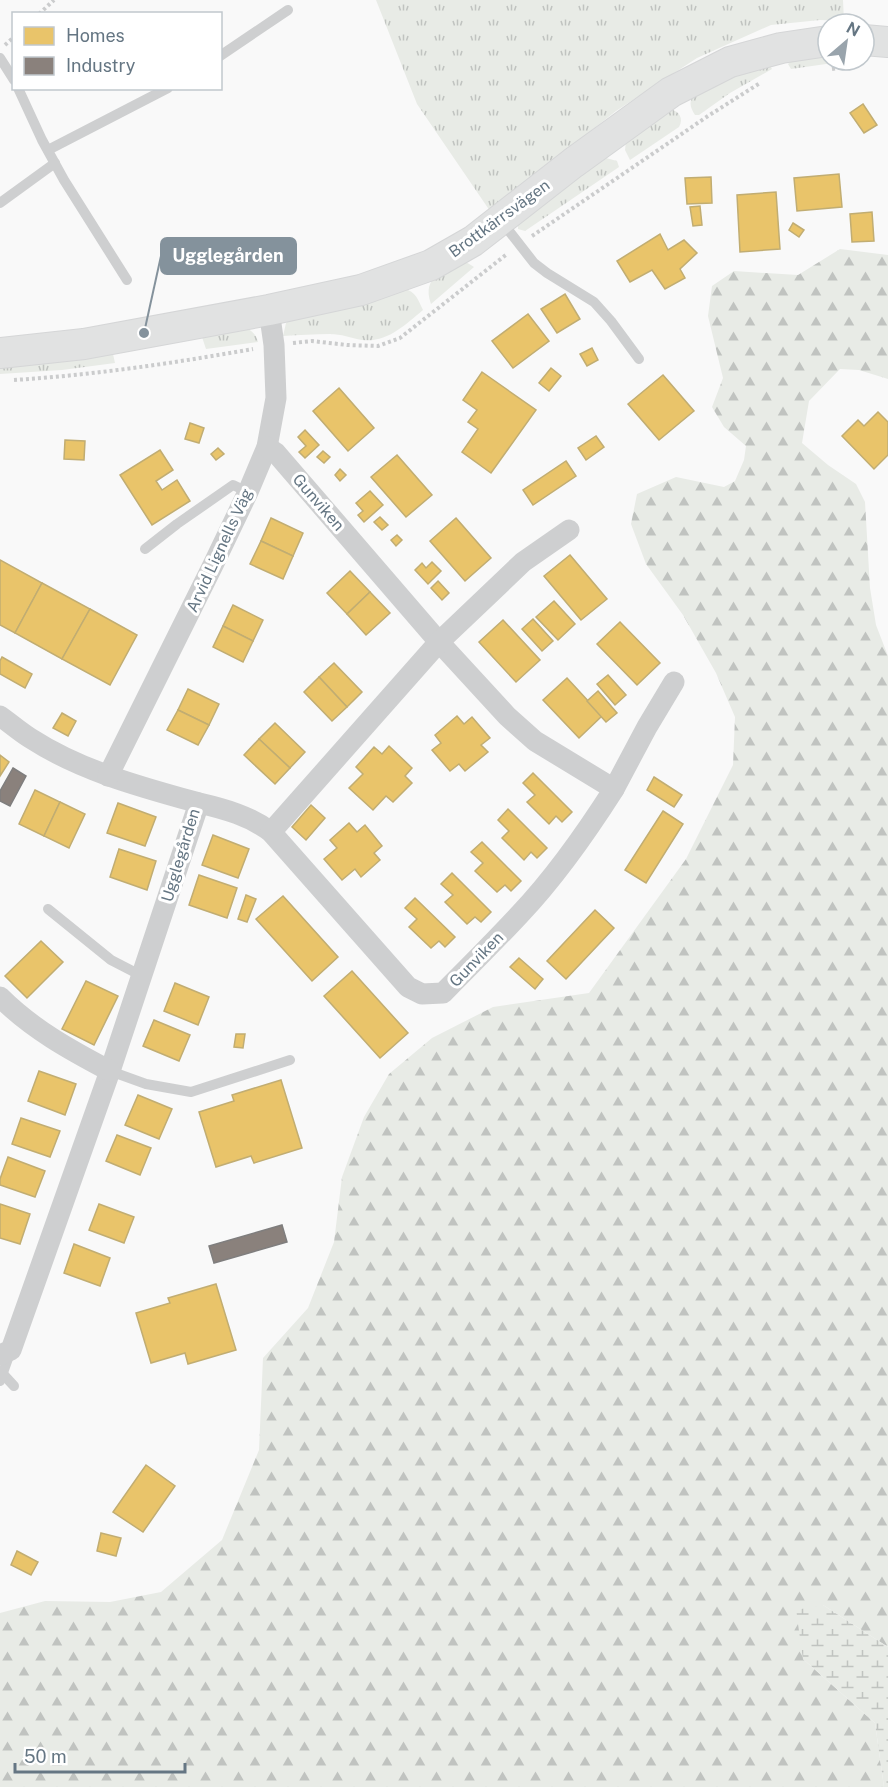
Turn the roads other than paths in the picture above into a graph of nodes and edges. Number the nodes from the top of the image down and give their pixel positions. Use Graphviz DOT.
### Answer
graph roads {
  1 [pos="288,10"];
  2 [pos="816,43"];
  3 [pos="222,55"];
  4 [pos="0,58"];
  5 [pos="12,77"];
  6 [pos="19,90"];
  7 [pos="164,90"];
  8 [pos="48,150"];
  9 [pos="55,163"];
  10 [pos="0,203"];
  11 [pos="500,219"];
  12 [pos="127,280"];
  13 [pos="269,310"];
  14 [pos="0,353"];
  15 [pos="639,359"];
  16 [pos="267,447"];
  17 [pos="248,492"];
  18 [pos="569,530"];
  19 [pos="145,549"];
  20 [pos="439,642"];
  21 [pos="674,682"];
  22 [pos="0,716"];
  23 [pos="108,776"];
  24 [pos="614,789"];
  25 [pos="199,803"];
  26 [pos="271,832"];
  27 [pos="48,909"];
  28 [pos="142,976"];
  29 [pos="0,997"];
  30 [pos="290,1060"];
  31 [pos="110,1071"];
  32 [pos="3,1365"];
  33 [pos="14,1386"];
  1 -- 3 [label="lane"];
  2 -- 11 [label="street, Brottkärrsvägen"];
  4 -- 5 [label="lane"];
  6 -- 8 [label="lane"];
  7 -- 8 [label="lane"];
  8 -- 9 [label="lane"];
  9 -- 10 [label="lane"];
  9 -- 12 [label="lane"];
  11 -- 13 [label="street, Brottkärrsvägen"];
  11 -- 15 [label="lane"];
  13 -- 14 [label="street, Brottkärrsvägen"];
  13 -- 16 [label="street, Arvid Lignells Väg"];
  16 -- 17 [label="street, Arvid Lignells Väg"];
  16 -- 20 [label="street, Gunviken"];
  17 -- 19 [label="lane"];
  17 -- 23 [label="street, Arvid Lignells Väg"];
  18 -- 20 [label="street"];
  20 -- 24 [label="street, Gunviken"];
  20 -- 26 [label="street"];
  21 -- 24 [label="street, Gunviken"];
  22 -- 23 [label="street, Ugglegården"];
  23 -- 25 [label="street, Ugglegården"];
  24 -- 26 [label="street, Gunviken"];
  25 -- 26 [label="street, Gunviken"];
  25 -- 28 [label="street, Ugglegården"];
  27 -- 28 [label="lane"];
  28 -- 31 [label="street, Ugglegården"];
  29 -- 31 [label="street"];
  30 -- 31 [label="lane"];
  31 -- 32 [label="street, Ugglegården"];
  32 -- 33 [label="lane, Ugglegården"];
}
